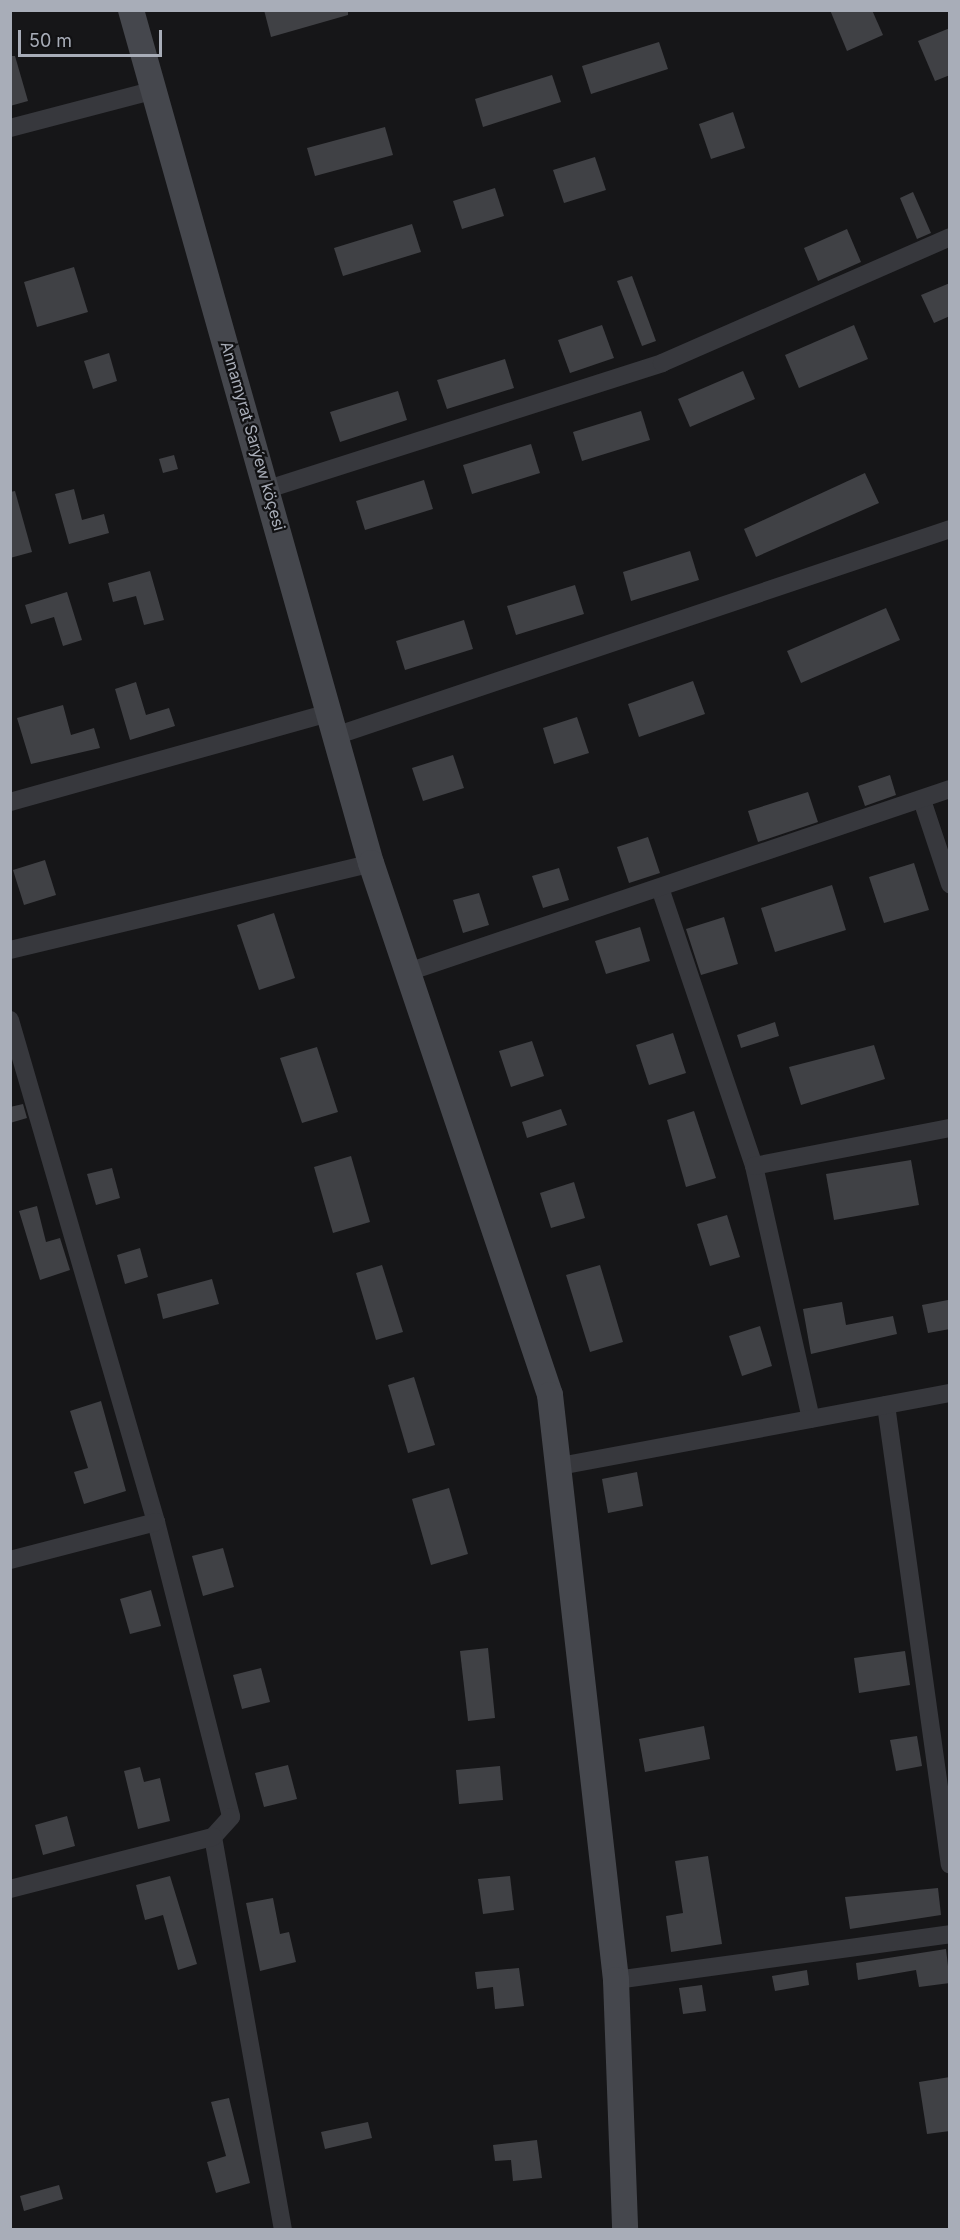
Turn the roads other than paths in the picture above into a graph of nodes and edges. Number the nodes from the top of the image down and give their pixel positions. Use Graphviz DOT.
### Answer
graph roads {
  1 [pos="131,10"];
  2 [pos="155,90"];
  3 [pos="10,128"];
  4 [pos="950,237"];
  5 [pos="268,489"];
  6 [pos="950,529"];
  7 [pos="335,724"];
  8 [pos="950,789"];
  9 [pos="922,800"];
  10 [pos="10,802"];
  11 [pos="371,863"];
  12 [pos="950,884"];
  13 [pos="660,888"];
  14 [pos="10,950"];
  15 [pos="408,972"];
  16 [pos="10,1020"];
  17 [pos="950,1128"];
  18 [pos="754,1166"];
  19 [pos="950,1393"];
  20 [pos="885,1405"];
  21 [pos="811,1419"];
  22 [pos="560,1466"];
  23 [pos="156,1522"];
  24 [pos="10,1560"];
  25 [pos="213,1837"];
  26 [pos="950,1865"];
  27 [pos="10,1889"];
  28 [pos="950,1934"];
  29 [pos="616,1980"];
  30 [pos="283,2229"];
  31 [pos="625,2229"];
  1 -- 2 [label="street, Annamyrat Sarýew köçesi"];
  2 -- 3 [label="street"];
  2 -- 5 [label="street, Annamyrat Sarýew köçesi"];
  4 -- 5 [label="street"];
  5 -- 7 [label="street, Annamyrat Sarýew köçesi"];
  6 -- 7 [label="street"];
  7 -- 10 [label="street"];
  7 -- 11 [label="street, Annamyrat Sarýew köçesi"];
  8 -- 9 [label="street"];
  9 -- 12 [label="street"];
  9 -- 13 [label="street"];
  11 -- 14 [label="street"];
  11 -- 15 [label="street, Annamyrat Sarýew köçesi"];
  13 -- 15 [label="street"];
  13 -- 18 [label="street"];
  15 -- 22 [label="street, Annamyrat Sarýew köçesi"];
  16 -- 23 [label="street"];
  17 -- 18 [label="street"];
  18 -- 21 [label="street"];
  19 -- 20 [label="street"];
  20 -- 21 [label="street"];
  20 -- 26 [label="street"];
  21 -- 22 [label="street"];
  22 -- 29 [label="street, Annamyrat Sarýew köçesi"];
  23 -- 24 [label="street"];
  23 -- 25 [label="street"];
  25 -- 27 [label="street"];
  25 -- 30 [label="street"];
  28 -- 29 [label="street"];
  29 -- 31 [label="street, Annamyrat Sarýew köçesi"];
}
